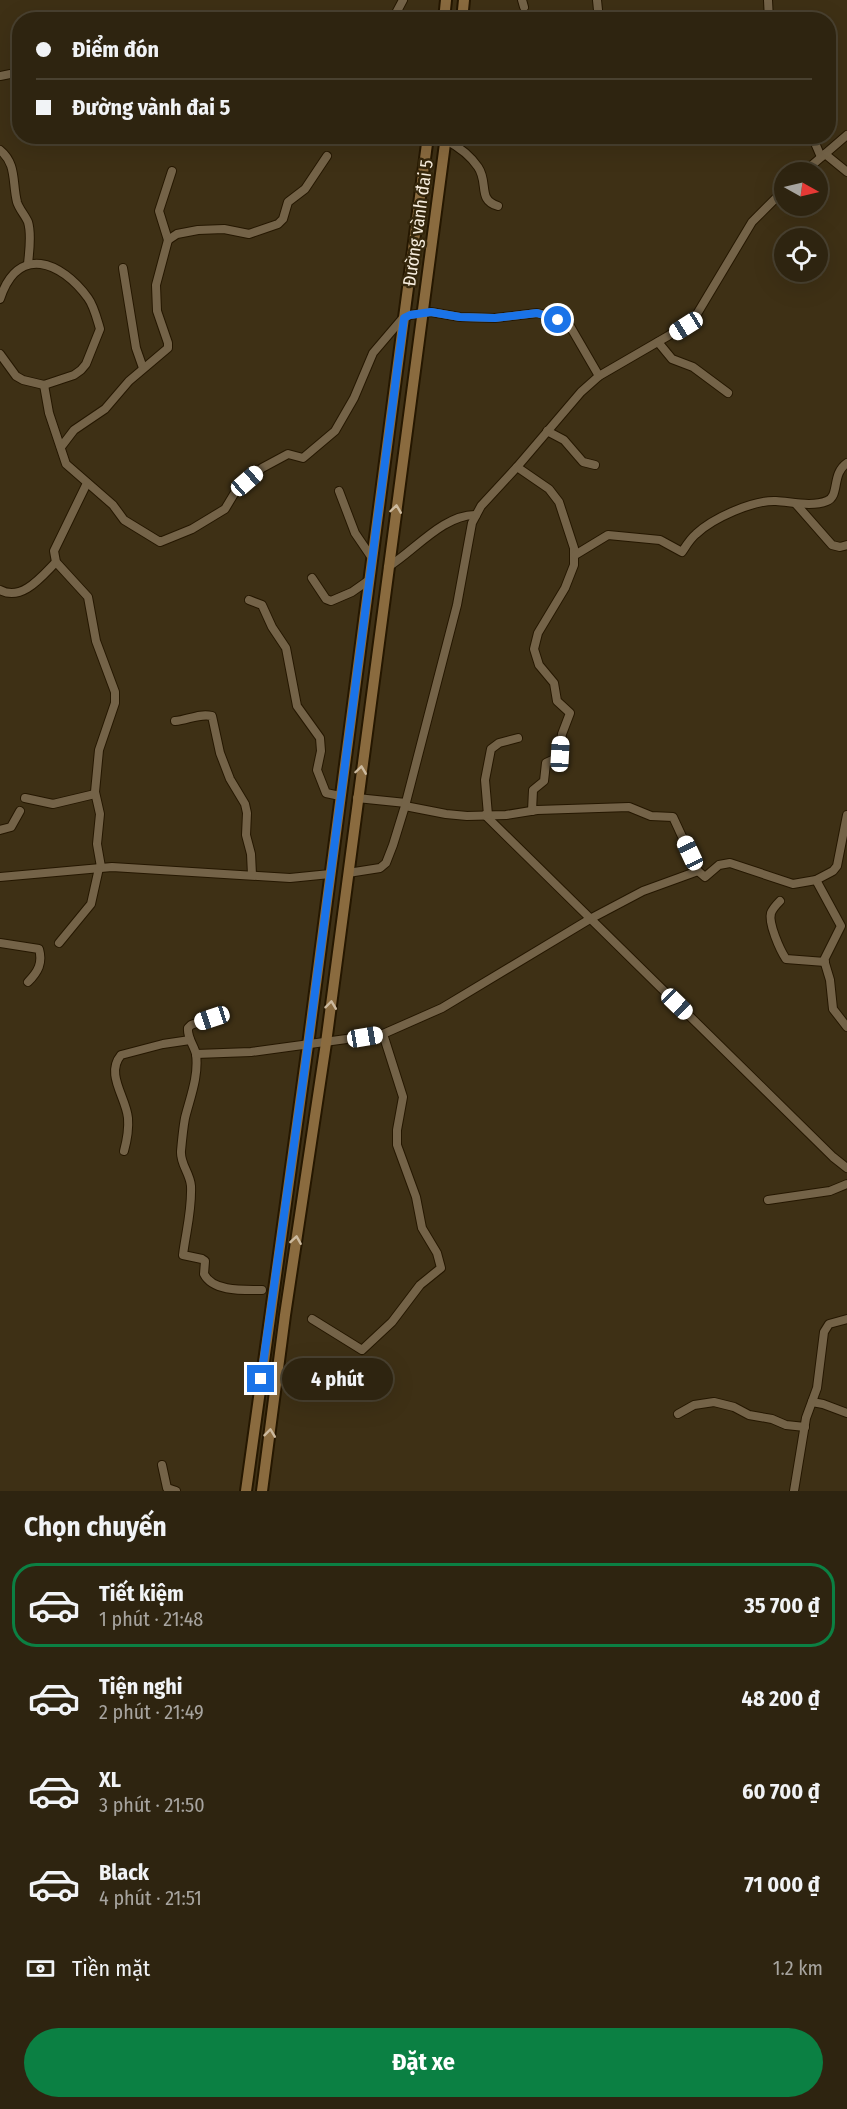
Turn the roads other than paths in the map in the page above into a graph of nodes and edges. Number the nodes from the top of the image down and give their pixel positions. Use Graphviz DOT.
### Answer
graph roads {
  1 [pos="847,135"];
  2 [pos="427,144"];
  3 [pos="445,144"];
  4 [pos="455,144"];
  5 [pos="817,144"];
  6 [pos="0,150"];
  7 [pos="823,155"];
  8 [pos="327,156"];
  9 [pos="815,162"];
  10 [pos="172,171"];
  11 [pos="847,172"];
  12 [pos="774,200"];
  13 [pos="498,206"];
  14 [pos="168,240"];
  15 [pos="28,264"];
  16 [pos="123,268"];
  17 [pos="2,284"];
  18 [pos="0,299"];
  19 [pos="422,313"];
  20 [pos="404,318"];
  21 [pos="658,342"];
  22 [pos="0,354"];
  23 [pos="143,368"];
  24 [pos="599,376"];
  25 [pos="44,385"];
  26 [pos="728,393"];
  27 [pos="547,431"];
  28 [pos="61,447"];
  29 [pos="847,463"];
  30 [pos="595,465"];
  31 [pos="517,467"];
  32 [pos="87,483"];
  33 [pos="339,491"];
  34 [pos="796,504"];
  35 [pos="476,515"];
  36 [pos="847,545"];
  37 [pos="575,555"];
  38 [pos="372,558"];
  39 [pos="56,562"];
  40 [pos="388,567"];
  41 [pos="312,578"];
  42 [pos="369,580"];
  43 [pos="0,590"];
  44 [pos="249,600"];
  45 [pos="175,721"];
  46 [pos="518,738"];
  47 [pos="95,794"];
  48 [pos="340,796"];
  49 [pos="25,798"];
  50 [pos="357,798"];
  51 [pos="406,805"];
  52 [pos="20,811"];
  53 [pos="532,811"];
  54 [pos="487,815"];
  55 [pos="847,815"];
  56 [pos="0,830"];
  57 [pos="100,867"];
  58 [pos="698,870"];
  59 [pos="348,873"];
  60 [pos="330,874"];
  61 [pos="252,875"];
  62 [pos="0,877"];
  63 [pos="816,880"];
  64 [pos="780,901"];
  65 [pos="590,919"];
  66 [pos="0,943"];
  67 [pos="59,944"];
  68 [pos="825,962"];
  69 [pos="28,982"];
  70 [pos="225,1013"];
  71 [pos="847,1028"];
  72 [pos="383,1034"];
  73 [pos="190,1040"];
  74 [pos="326,1043"];
  75 [pos="308,1045"];
  76 [pos="196,1054"];
  77 [pos="124,1151"];
  78 [pos="847,1168"];
  79 [pos="847,1184"];
  80 [pos="768,1200"];
  81 [pos="262,1290"];
  82 [pos="270,1312"];
  83 [pos="285,1315"];
  84 [pos="312,1319"];
  85 [pos="847,1319"];
  86 [pos="812,1402"];
  87 [pos="847,1413"];
  88 [pos="678,1414"];
  89 [pos="805,1427"];
  90 [pos="162,1466"];
  91 [pos="176,1491"];
  92 [pos="246,1491"];
  93 [pos="262,1491"];
  94 [pos="794,1491"];
  1 -- 7 [label="street"];
  2 -- 20 [label="main road, Đường vành đai 5"];
  3 -- 19 [label="main road, Đường vành đai 5"];
  4 -- 13 [label="street"];
  5 -- 7 [label="street"];
  6 -- 15 [label="street"];
  7 -- 9 [label="street"];
  7 -- 11 [label="street"];
  8 -- 14 [label="street"];
  10 -- 14 [label="street"];
  12 -- 21 [label="street"];
  14 -- 23 [label="street"];
  15 -- 17 [label="street"];
  15 -- 25 [label="street"];
  16 -- 23 [label="street"];
  17 -- 18 [label="street"];
  19 -- 20 [label="street"];
  19 -- 24 [label="street"];
  40 -- 19 [label="main road, Đường vành đai 5, one-way"];
  20 -- 32 [label="street"];
  20 -- 38 [label="main road, Đường vành đai 5"];
  21 -- 24 [label="street"];
  21 -- 26 [label="street"];
  22 -- 25 [label="street"];
  23 -- 28 [label="street"];
  24 -- 27 [label="street"];
  25 -- 28 [label="street"];
  27 -- 30 [label="street"];
  27 -- 31 [label="street"];
  28 -- 32 [label="street"];
  29 -- 34 [label="street"];
  31 -- 35 [label="street"];
  31 -- 37 [label="street"];
  32 -- 39 [label="street"];
  33 -- 38 [label="street"];
  34 -- 36 [label="street"];
  34 -- 37 [label="street"];
  35 -- 40 [label="street"];
  35 -- 51 [label="street"];
  37 -- 53 [label="street"];
  38 -- 42 [label="main road, Đường vành đai 5"];
  39 -- 43 [label="street"];
  39 -- 47 [label="street"];
  50 -- 40 [label="main road, Đường vành đai 5, one-way"];
  41 -- 42 [label="street"];
  42 -- 48 [label="main road"];
  44 -- 48 [label="street"];
  45 -- 61 [label="street"];
  46 -- 54 [label="street"];
  47 -- 49 [label="street"];
  47 -- 57 [label="street"];
  48 -- 60 [label="main road"];
  50 -- 51 [label="street"];
  50 -- 59 [label="main road, Đường vành đai 5"];
  51 -- 54 [label="street"];
  51 -- 59 [label="street"];
  52 -- 56 [label="street"];
  53 -- 54 [label="street"];
  53 -- 58 [label="street"];
  54 -- 65 [label="street"];
  55 -- 63 [label="street"];
  57 -- 61 [label="street"];
  57 -- 62 [label="street"];
  57 -- 67 [label="street"];
  58 -- 63 [label="street"];
  58 -- 65 [label="street"];
  74 -- 59 [label="main road, Đường vành đai 5, one-way"];
  60 -- 61 [label="street"];
  60 -- 75 [label="main road"];
  63 -- 68 [label="street"];
  64 -- 68 [label="street"];
  65 -- 72 [label="street"];
  65 -- 78 [label="street"];
  66 -- 69 [label="street"];
  68 -- 71 [label="street"];
  70 -- 73 [label="street"];
  72 -- 74 [label="street"];
  72 -- 84 [label="street"];
  73 -- 76 [label="street"];
  73 -- 77 [label="street"];
  74 -- 75 [label="street"];
  83 -- 74 [label="main road, Đường vành đai 5, one-way"];
  75 -- 76 [label="street"];
  75 -- 82 [label="main road"];
  76 -- 81 [label="street"];
  79 -- 80 [label="street"];
  82 -- 83 [label="main road"];
  82 -- 92 [label="main road"];
  93 -- 83 [label="main road, Đường vành đai 5, one-way"];
  85 -- 86 [label="street"];
  86 -- 87 [label="street"];
  86 -- 89 [label="street"];
  88 -- 89 [label="street"];
  89 -- 94 [label="street"];
  90 -- 91 [label="street"];
}
